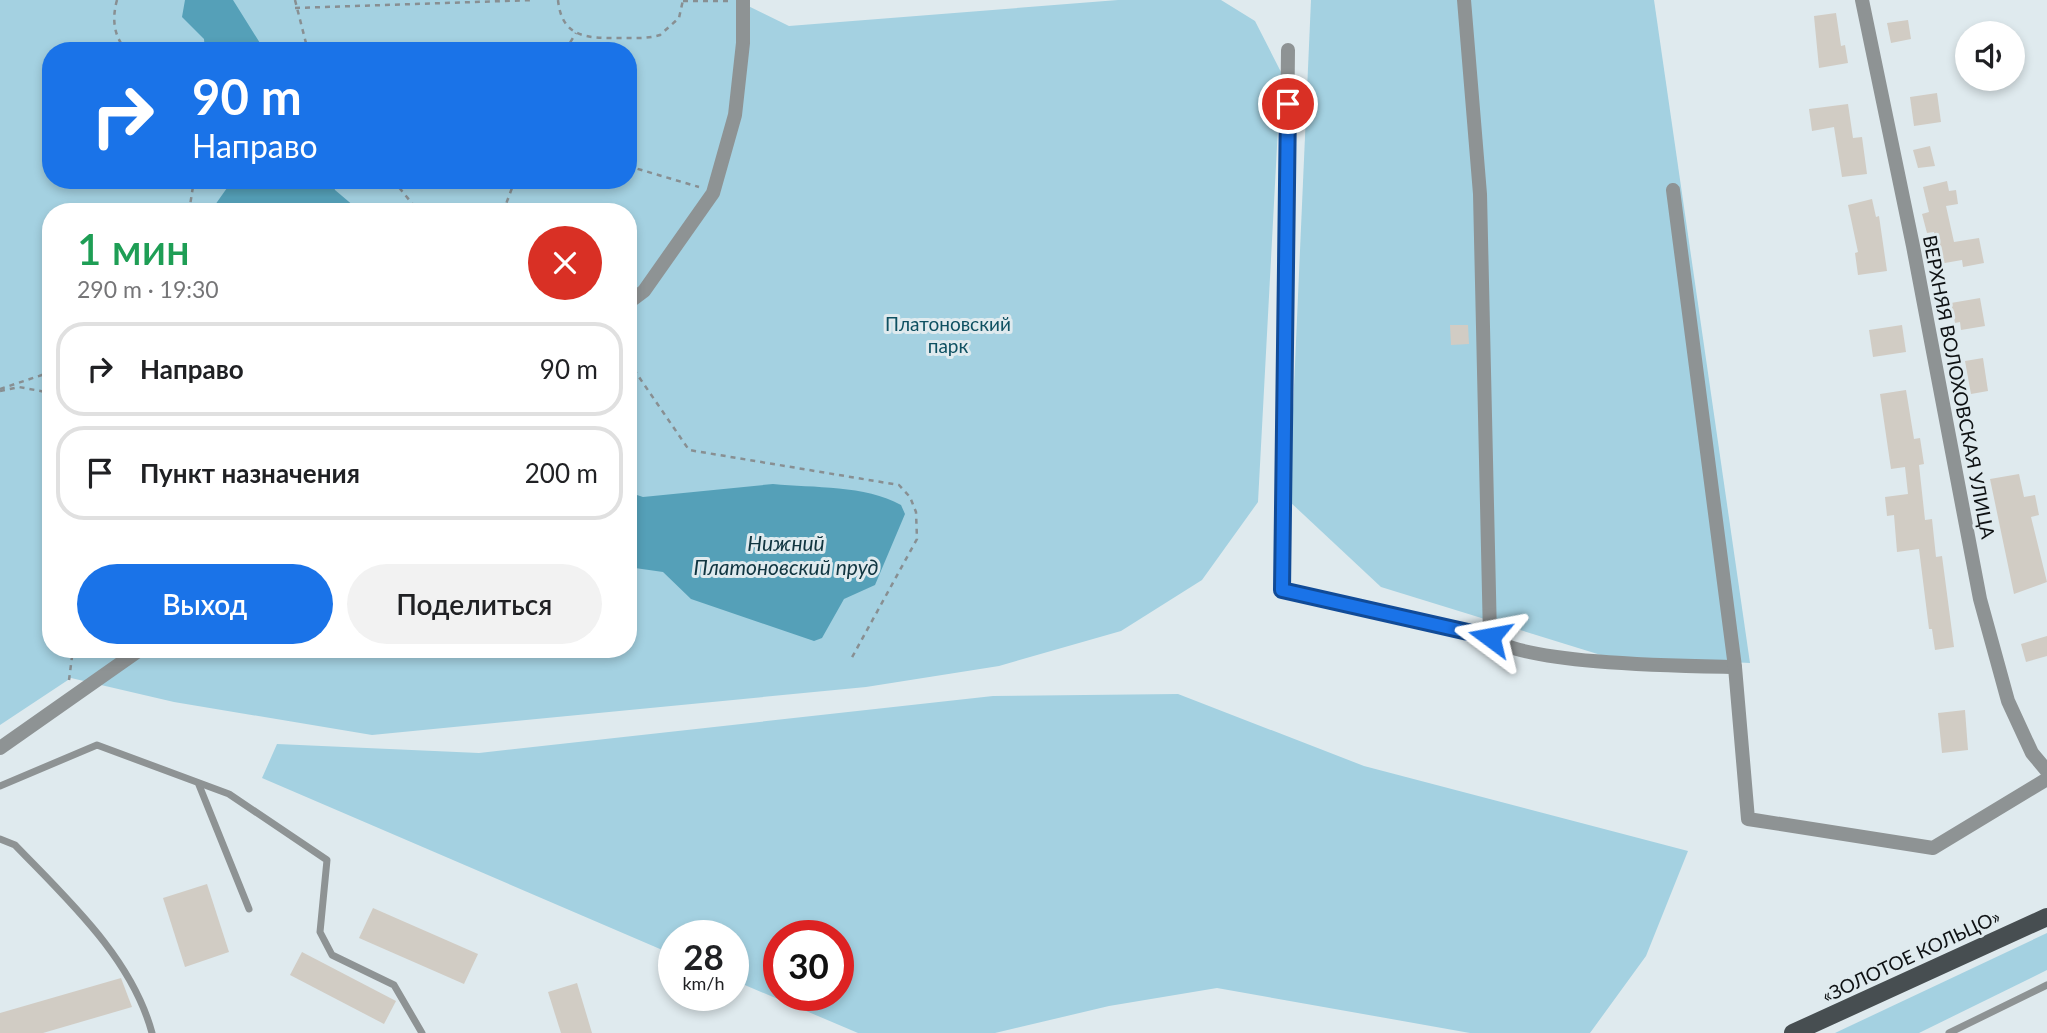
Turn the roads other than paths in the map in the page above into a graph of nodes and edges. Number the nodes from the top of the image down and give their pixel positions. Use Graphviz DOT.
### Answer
graph roads {
  1 [pos="743,0"];
  2 [pos="1464,0"];
  3 [pos="1861,0"];
  4 [pos="1288,50"];
  5 [pos="1673,190"];
  6 [pos="637,296"];
  7 [pos="1490,637"];
  8 [pos="128,658"];
  9 [pos="1735,667"];
  10 [pos="0,748"];
  11 [pos="2047,771"];
  12 [pos="2047,779"];
  13 [pos="200,785"];
  14 [pos="0,786"];
  15 [pos="0,839"];
  16 [pos="248,909"];
  17 [pos="2047,916"];
  18 [pos="2047,985"];
  19 [pos="152,1033"];
  20 [pos="422,1033"];
  21 [pos="1793,1033"];
  22 [pos="1950,1033"];
  1 -- 6 [label="street"];
  2 -- 7 [label="street"];
  3 -- 11 [label="street, ВЕРХНЯЯ ВОЛОХОВСКАЯ УЛИЦА"];
  4 -- 7 [label="street"];
  5 -- 9 [label="street"];
  7 -- 9 [label="street"];
  8 -- 10 [label="street"];
  9 -- 12 [label="street"];
  13 -- 14 [label="lane"];
  13 -- 16 [label="lane"];
  13 -- 20 [label="lane"];
  15 -- 19 [label="lane"];
  17 -- 21 [label="main road, «ЗОЛОТОЕ КОЛЬЦО»"];
  18 -- 22 [label="lane"];
}
